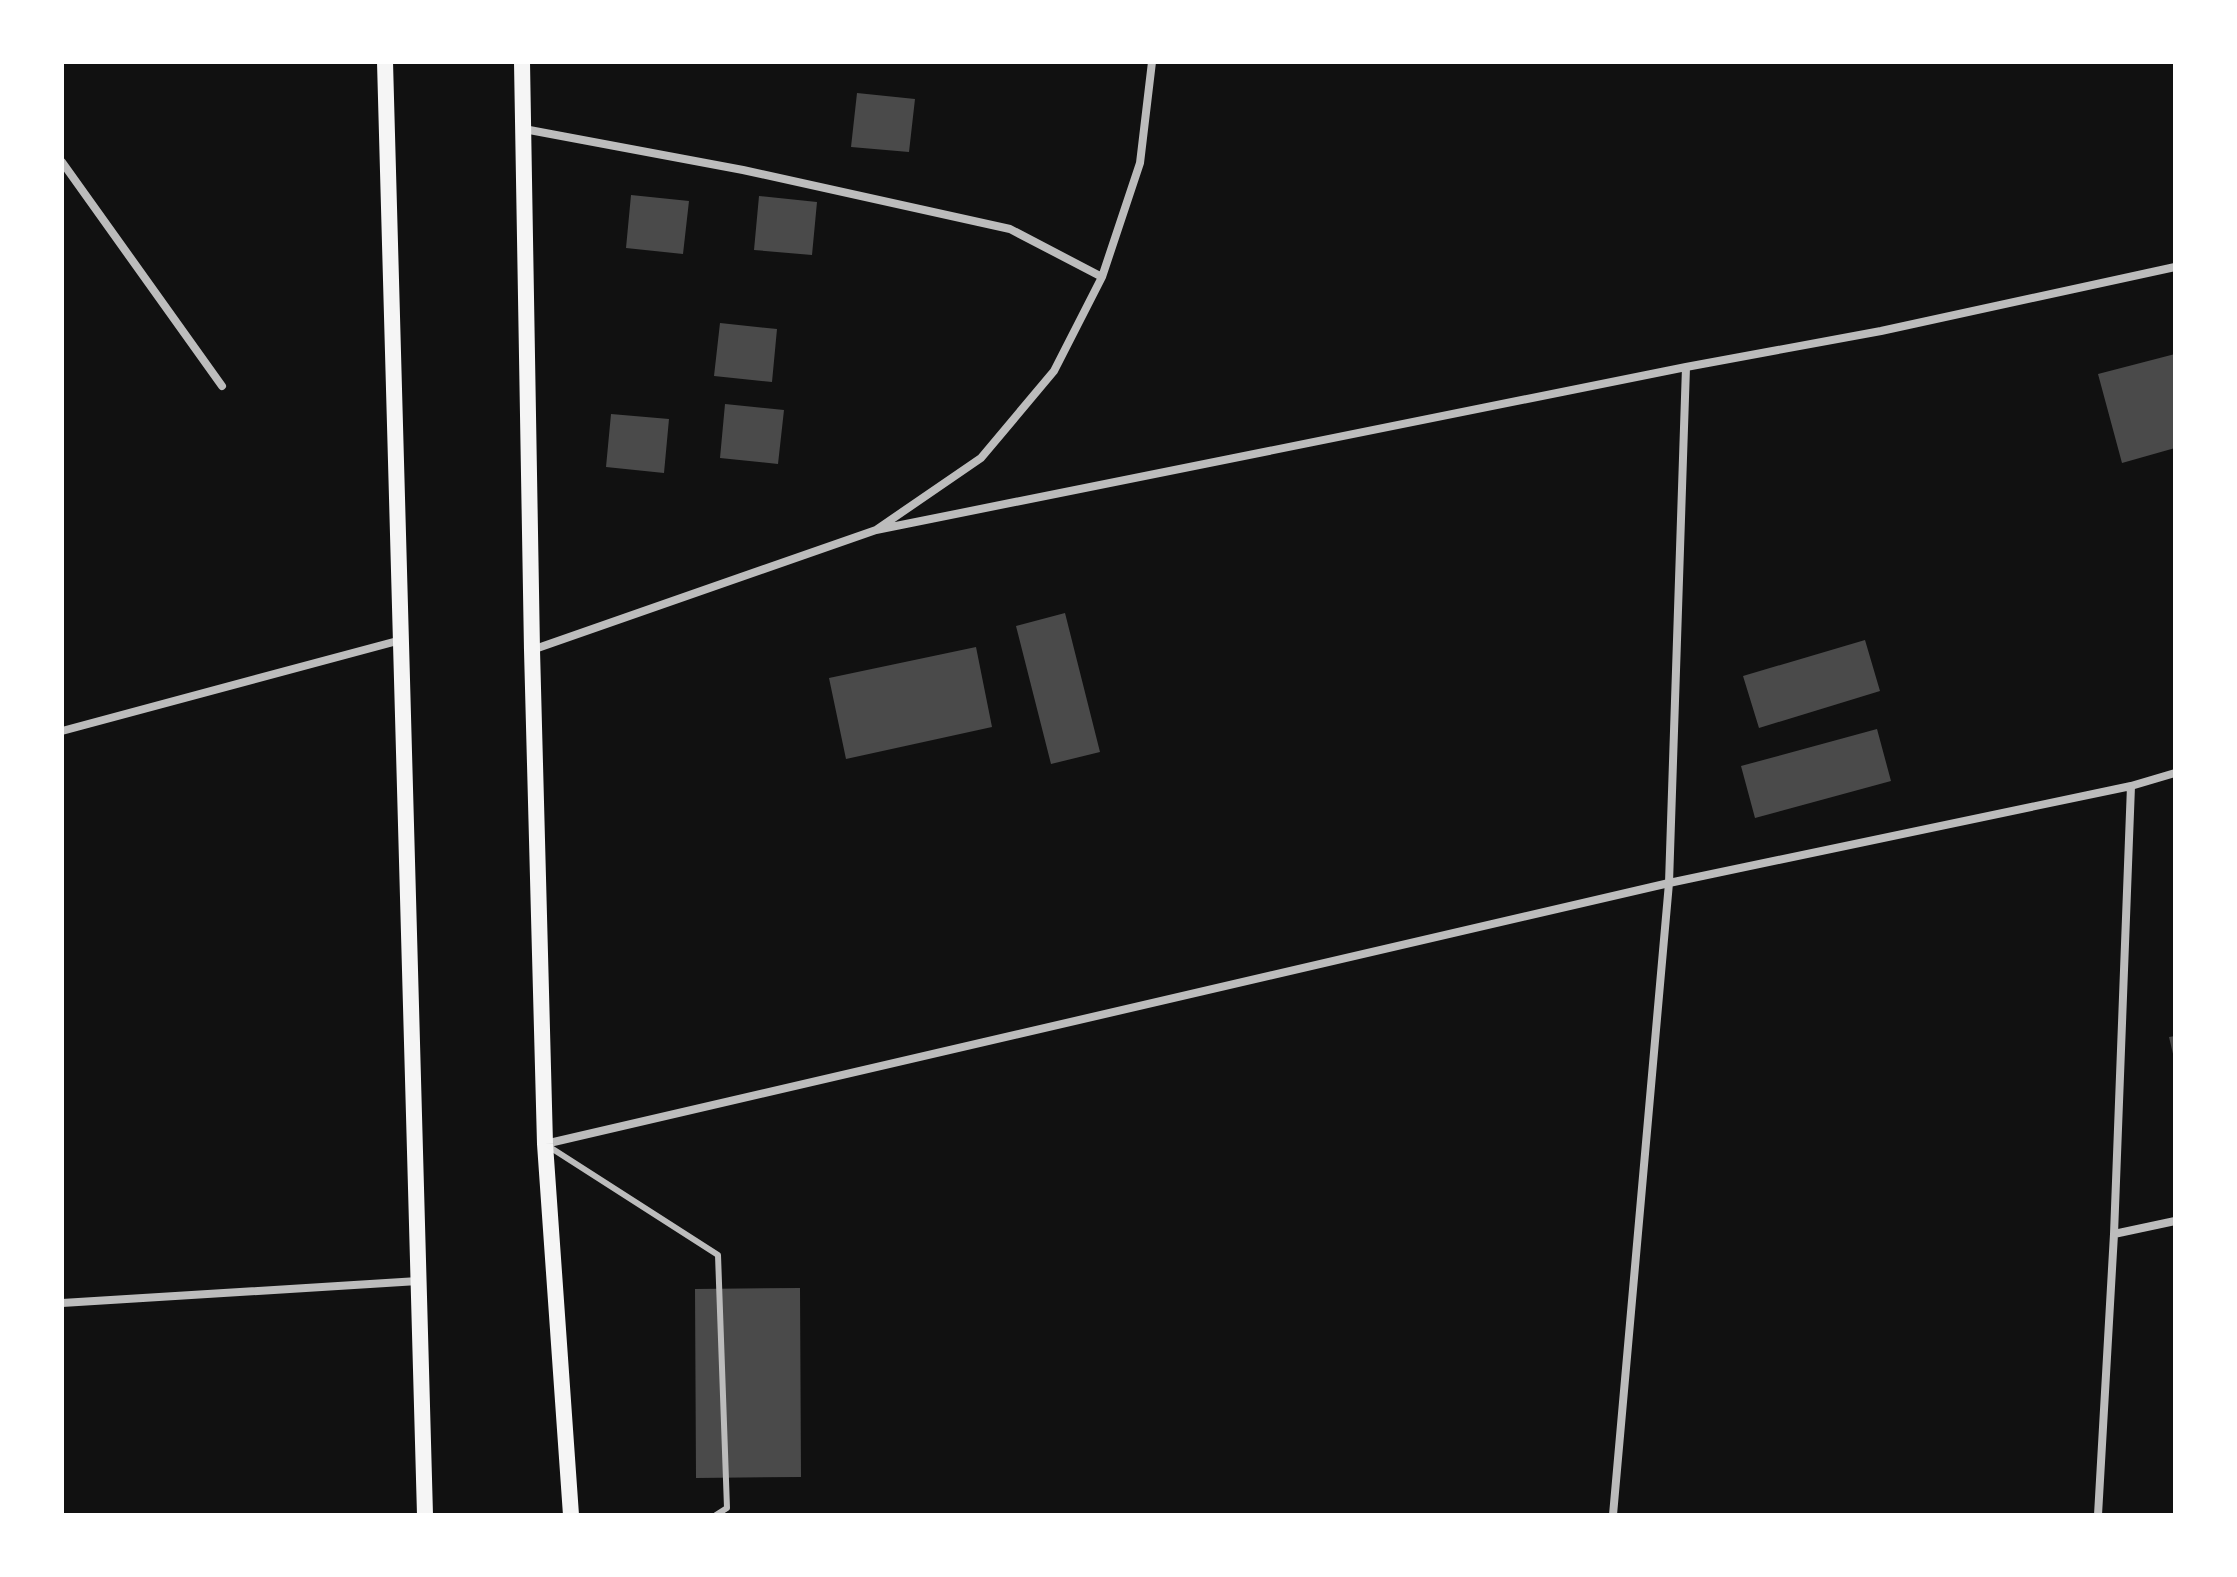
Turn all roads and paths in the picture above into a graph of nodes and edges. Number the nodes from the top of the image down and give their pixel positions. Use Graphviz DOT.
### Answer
graph roads {
  1 [pos="385,62"];
  2 [pos="522,62"];
  3 [pos="1152,62"];
  4 [pos="524,129"];
  5 [pos="62,162"];
  6 [pos="2175,267"];
  7 [pos="1102,277"];
  8 [pos="1686,367"];
  9 [pos="222,386"];
  10 [pos="876,530"];
  11 [pos="402,640"];
  12 [pos="532,650"];
  13 [pos="62,731"];
  14 [pos="2175,773"];
  15 [pos="2131,786"];
  16 [pos="1669,883"];
  17 [pos="545,1144"];
  18 [pos="2175,1221"];
  19 [pos="2114,1234"];
  20 [pos="418,1281"];
  21 [pos="62,1303"];
  22 [pos="425,1515"];
  23 [pos="571,1515"];
  24 [pos="716,1515"];
  25 [pos="1613,1515"];
  26 [pos="2098,1515"];
  1 -- 11 [label="main road"];
  2 -- 4 [label="main road"];
  3 -- 7 [label="street"];
  4 -- 7 [label="street"];
  4 -- 12 [label="main road"];
  5 -- 9 [label="street"];
  6 -- 8 [label="street"];
  7 -- 10 [label="street"];
  8 -- 10 [label="street"];
  8 -- 16 [label="street"];
  10 -- 12 [label="street"];
  11 -- 13 [label="street"];
  11 -- 20 [label="main road"];
  12 -- 17 [label="main road"];
  14 -- 15 [label="street"];
  15 -- 16 [label="street"];
  15 -- 19 [label="street"];
  16 -- 17 [label="street"];
  16 -- 25 [label="street"];
  17 -- 23 [label="main road"];
  17 -- 24 [label="lane"];
  18 -- 19 [label="street"];
  19 -- 26 [label="street"];
  20 -- 21 [label="street"];
  20 -- 22 [label="main road"];
}
